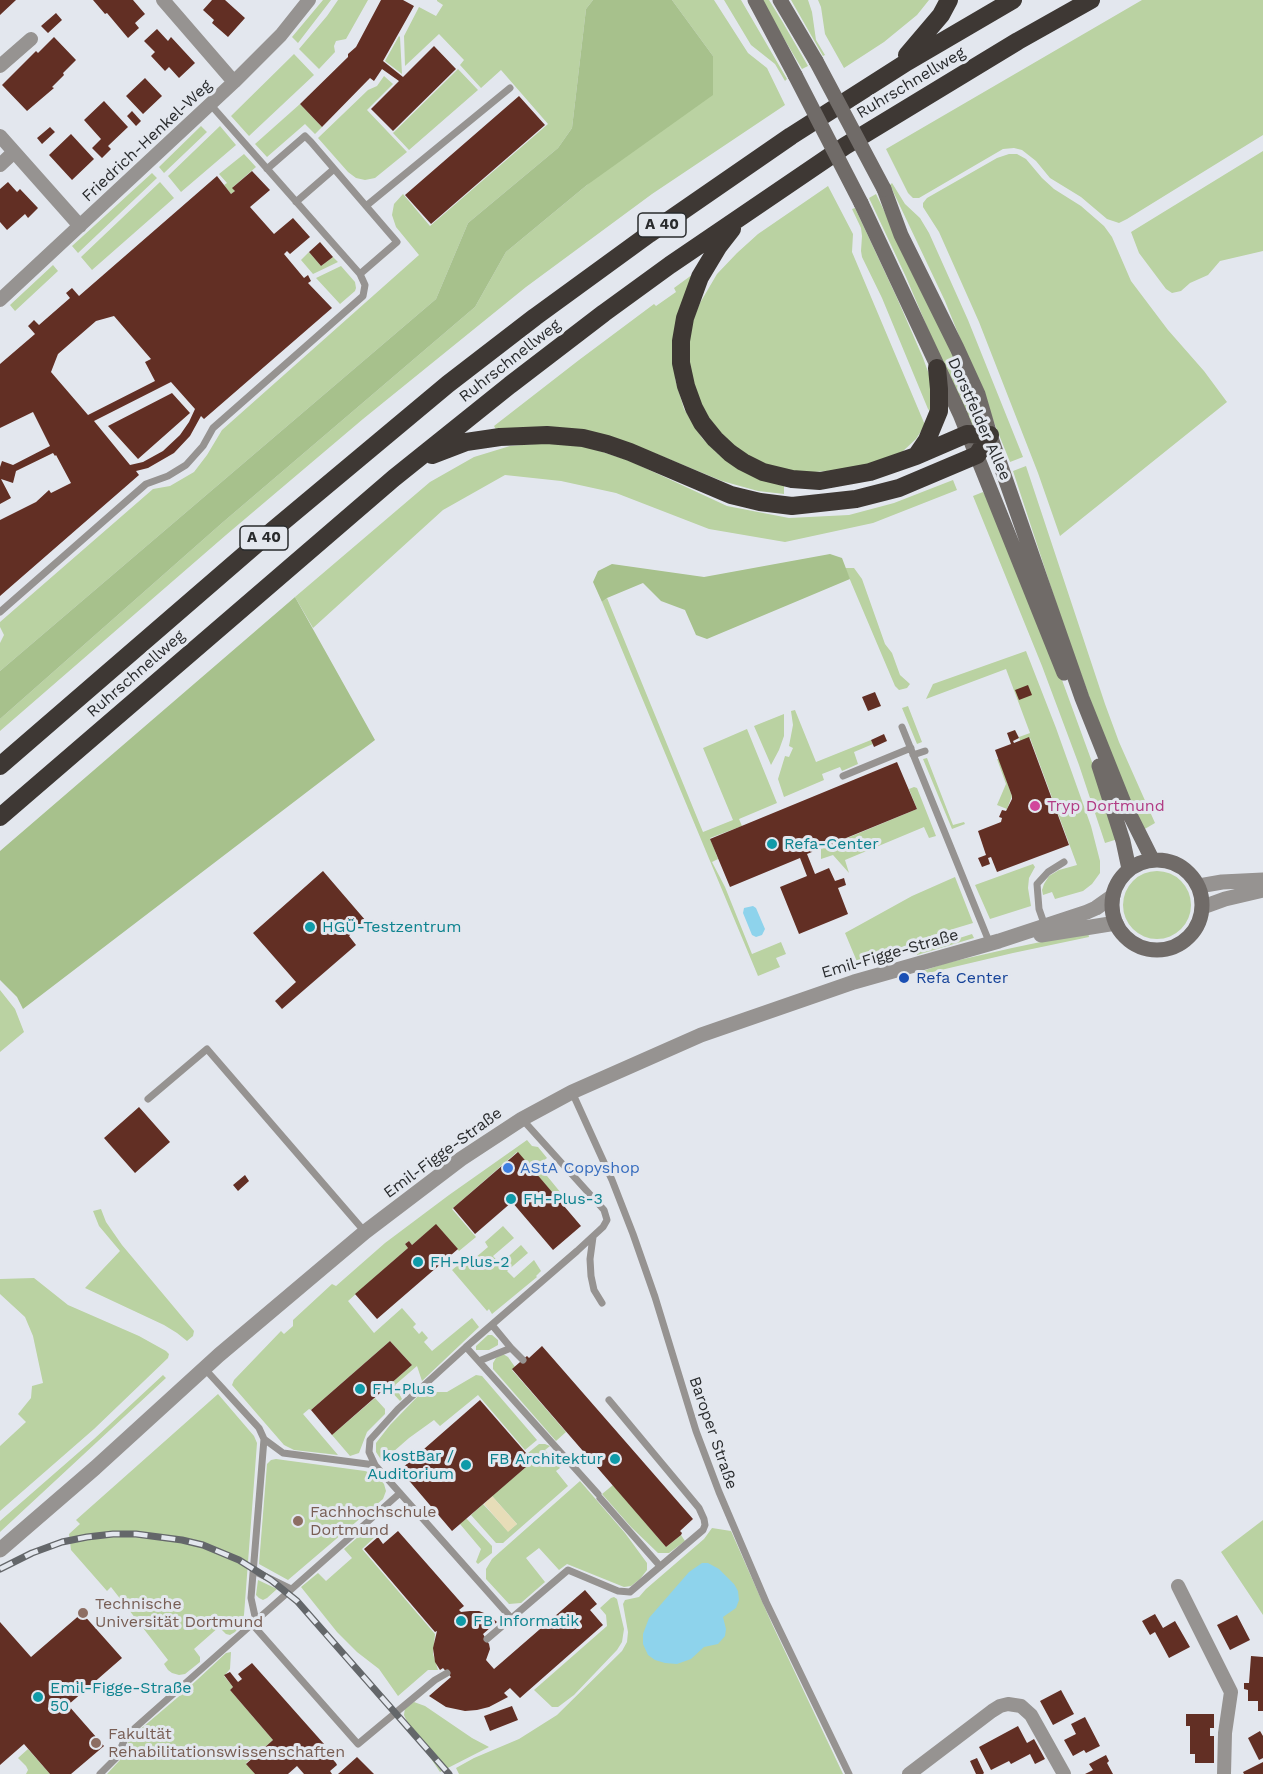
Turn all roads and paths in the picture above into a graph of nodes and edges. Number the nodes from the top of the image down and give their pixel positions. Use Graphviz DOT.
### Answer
graph roads {
  1 [pos="163,0"];
  2 [pos="309,0"];
  3 [pos="755,0"];
  4 [pos="780,0"];
  5 [pos="949,0"];
  6 [pos="1013,0"];
  7 [pos="1090,0"];
  8 [pos="31,39"];
  9 [pos="0,66"];
  10 [pos="234,82"];
  11 [pos="873,83"];
  12 [pos="510,88"];
  13 [pos="210,104"];
  14 [pos="0,136"];
  15 [pos="14,152"];
  16 [pos="0,165"];
  17 [pos="267,169"];
  18 [pos="334,169"];
  19 [pos="296,202"];
  20 [pos="759,204"];
  21 [pos="366,206"];
  22 [pos="80,226"];
  23 [pos="360,274"];
  24 [pos="0,300"];
  25 [pos="937,368"];
  26 [pos="968,434"];
  27 [pos="990,435"];
  28 [pos="976,455"];
  29 [pos="916,456"];
  30 [pos="394,478"];
  31 [pos="0,612"];
  32 [pos="902,727"];
  33 [pos="925,751"];
  34 [pos="912,752"];
  35 [pos="0,766"];
  36 [pos="843,776"];
  37 [pos="0,817"];
  38 [pos="1152,860"];
  39 [pos="1064,862"];
  40 [pos="1129,869"];
  41 [pos="1263,880"];
  42 [pos="1199,886"];
  43 [pos="1263,890"];
  44 [pos="1113,896"];
  45 [pos="1203,908"];
  46 [pos="1116,923"];
  47 [pos="1045,926"];
  48 [pos="995,942"];
  49 [pos="572,1092"];
  50 [pos="148,1099"];
  51 [pos="522,1119"];
  52 [pos="365,1232"];
  53 [pos="592,1237"];
  54 [pos="602,1303"];
  55 [pos="492,1325"];
  56 [pos="466,1347"];
  57 [pos="511,1348"];
  58 [pos="523,1360"];
  59 [pos="479,1361"];
  60 [pos="204,1368"];
  61 [pos="609,1400"];
  62 [pos="264,1439"];
  63 [pos="375,1465"];
  64 [pos="400,1493"];
  65 [pos="0,1550"];
  66 [pos="660,1566"];
  67 [pos="254,1571"];
  68 [pos="1178,1586"];
  69 [pos="291,1589"];
  70 [pos="512,1619"];
  71 [pos="254,1622"];
  72 [pos="487,1639"];
  73 [pos="447,1672"];
  74 [pos="99,1774"];
  75 [pos="849,1774"];
  76 [pos="909,1774"];
  77 [pos="1064,1774"];
  78 [pos="1224,1774"];
  1 -- 10 [label="street"];
  2 -- 10 [label="street, Friedrich-Henkel-Weg"];
  3 -- 25 [label="main road, Dorstfelder Allee, bridge"];
  4 -- 27 [label="main road, Dorstfelder Allee, bridge"];
  5 -- 11 [label="highway"];
  6 -- 11 [label="highway, Ruhrschnellweg / A 40"];
  7 -- 20 [label="highway, Ruhrschnellweg / A 40"];
  8 -- 9 [label="street"];
  10 -- 13 [label="street, Friedrich-Henkel-Weg"];
  11 -- 35 [label="highway, Ruhrschnellweg / A 40"];
  12 -- 21 [label="lane"];
  13 -- 17 [label="lane"];
  13 -- 22 [label="street, Friedrich-Henkel-Weg"];
  14 -- 15 [label="street"];
  15 -- 16 [label="street"];
  15 -- 22 [label="street"];
  17 -- 18 [label="lane"];
  17 -- 19 [label="lane"];
  18 -- 19 [label="lane"];
  18 -- 21 [label="lane"];
  19 -- 23 [label="lane"];
  20 -- 29 [label="highway"];
  20 -- 30 [label="highway, Ruhrschnellweg / A 40"];
  21 -- 23 [label="lane"];
  22 -- 24 [label="street, Friedrich-Henkel-Weg"];
  23 -- 31 [label="lane"];
  25 -- 26 [label="main road, Dorstfelder Allee"];
  25 -- 29 [label="highway"];
  26 -- 27 [label="highway"];
  26 -- 28 [label="main road, Dorstfelder Allee"];
  26 -- 29 [label="highway"];
  27 -- 28 [label="highway"];
  27 -- 38 [label="main road, Dorstfelder Allee"];
  28 -- 30 [label="highway"];
  28 -- 40 [label="main road, Dorstfelder Allee"];
  30 -- 37 [label="highway, Ruhrschnellweg / A 40"];
  32 -- 34 [label="lane"];
  33 -- 34 [label="lane"];
  34 -- 36 [label="lane"];
  34 -- 48 [label="lane"];
  38 -- 40 [label="main road"];
  38 -- 42 [label="main road"];
  39 -- 47 [label="lane"];
  40 -- 44 [label="main road, Emil-Figge-Straße"];
  41 -- 42 [label="street"];
  42 -- 45 [label="main road"];
  43 -- 45 [label="street"];
  44 -- 46 [label="main road"];
  44 -- 47 [label="street, Emil-Figge-Straße"];
  45 -- 46 [label="main road"];
  46 -- 48 [label="street, Emil-Figge-Straße"];
  47 -- 48 [label="street, Emil-Figge-Straße"];
  48 -- 49 [label="street, Emil-Figge-Straße"];
  49 -- 51 [label="street, Emil-Figge-Straße"];
  49 -- 75 [label="lane, Baroper Straße"];
  50 -- 52 [label="lane"];
  51 -- 52 [label="street, Emil-Figge-Straße"];
  51 -- 53 [label="lane"];
  52 -- 60 [label="street, Emil-Figge-Straße"];
  53 -- 54 [label="lane"];
  53 -- 55 [label="lane"];
  55 -- 56 [label="lane"];
  55 -- 57 [label="lane"];
  56 -- 59 [label="lane"];
  56 -- 63 [label="lane"];
  57 -- 58 [label="lane"];
  57 -- 59 [label="lane"];
  59 -- 66 [label="lane"];
  60 -- 62 [label="lane"];
  60 -- 65 [label="street, Emil-Figge-Straße"];
  61 -- 66 [label="lane"];
  62 -- 63 [label="lane"];
  62 -- 67 [label="lane"];
  63 -- 64 [label="lane"];
  64 -- 69 [label="lane"];
  64 -- 70 [label="lane"];
  66 -- 70 [label="lane"];
  67 -- 69 [label="lane"];
  67 -- 71 [label="lane"];
  68 -- 78 [label="street"];
  69 -- 71 [label="lane"];
  70 -- 72 [label="lane"];
  71 -- 73 [label="lane"];
  71 -- 74 [label="lane"];
  76 -- 77 [label="street"];
}
